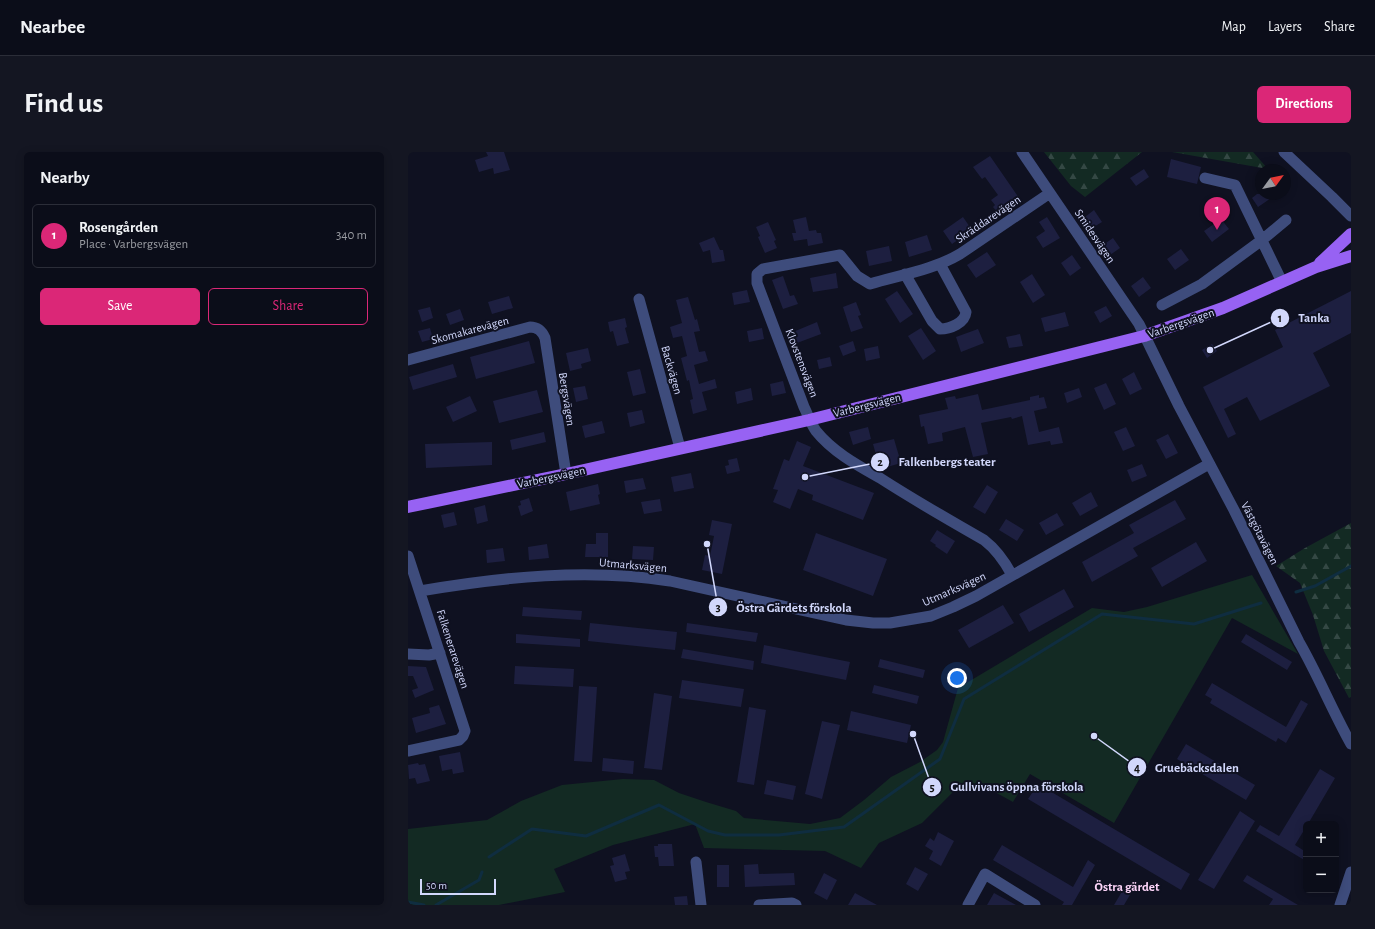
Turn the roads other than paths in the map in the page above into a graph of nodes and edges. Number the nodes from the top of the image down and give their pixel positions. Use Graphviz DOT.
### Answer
graph roads {
  1 [pos="1022,152"];
  2 [pos="1284,152"];
  3 [pos="1205,178"];
  4 [pos="1050,193"];
  5 [pos="1351,216"];
  6 [pos="1286,220"];
  7 [pos="1351,234"];
  8 [pos="1262,240"];
  9 [pos="1351,256"];
  10 [pos="940,264"];
  11 [pos="1316,267"];
  12 [pos="757,274"];
  13 [pos="905,274"];
  14 [pos="1282,282"];
  15 [pos="639,299"];
  16 [pos="1162,305"];
  17 [pos="539,329"];
  18 [pos="1144,336"];
  19 [pos="408,360"];
  20 [pos="809,420"];
  21 [pos="680,448"];
  22 [pos="1209,464"];
  23 [pos="566,474"];
  24 [pos="408,507"];
  25 [pos="408,556"];
  26 [pos="1012,575"];
  27 [pos="420,591"];
  28 [pos="440,653"];
  29 [pos="408,654"];
  30 [pos="1351,744"];
  31 [pos="408,751"];
  32 [pos="696,862"];
  33 [pos="1351,872"];
  34 [pos="701,905"];
  35 [pos="759,905"];
  36 [pos="796,905"];
  37 [pos="968,905"];
  38 [pos="1035,905"];
  39 [pos="1340,905"];
  1 -- 4 [label="street, Smidesvägen"];
  2 -- 5 [label="street"];
  3 -- 8 [label="street"];
  4 -- 10 [label="street, Skräddarevägen"];
  4 -- 18 [label="street, Smidesvägen"];
  6 -- 8 [label="street, Varbergsvägen"];
  7 -- 11 [label="main road, Varbergsvägen"];
  8 -- 14 [label="street"];
  8 -- 16 [label="street, Varbergsvägen"];
  9 -- 11 [label="main road, Varbergsvägen"];
  10 -- 13 [label="street, Skräddarevägen"];
  10 -- 13 [label="street"];
  11 -- 14 [label="main road, Varbergsvägen"];
  12 -- 13 [label="street, Skräddarevägen"];
  12 -- 20 [label="street, Klovstensvägen"];
  14 -- 18 [label="main road, Varbergsvägen"];
  15 -- 21 [label="street, Backvägen"];
  17 -- 19 [label="street, Skomakarevägen"];
  17 -- 23 [label="street, Bergsvägen"];
  18 -- 20 [label="main road, Varbergsvägen"];
  18 -- 22 [label="street, Västgötavägen"];
  20 -- 21 [label="main road, Varbergsvägen"];
  20 -- 26 [label="street, Klovstensvägen"];
  21 -- 23 [label="main road, Varbergsvägen"];
  22 -- 26 [label="street, Utmarksvägen"];
  22 -- 30 [label="street, Västgötavägen"];
  23 -- 24 [label="main road, Varbergsvägen"];
  25 -- 27 [label="street, Falkenerarevägen"];
  26 -- 27 [label="street, Utmarksvägen"];
  27 -- 28 [label="street, Falkenerarevägen"];
  28 -- 29 [label="street"];
  28 -- 31 [label="street, Falkenerarevägen"];
  32 -- 34 [label="street"];
  33 -- 39 [label="street"];
  35 -- 36 [label="street"];
  37 -- 38 [label="street"];
}
